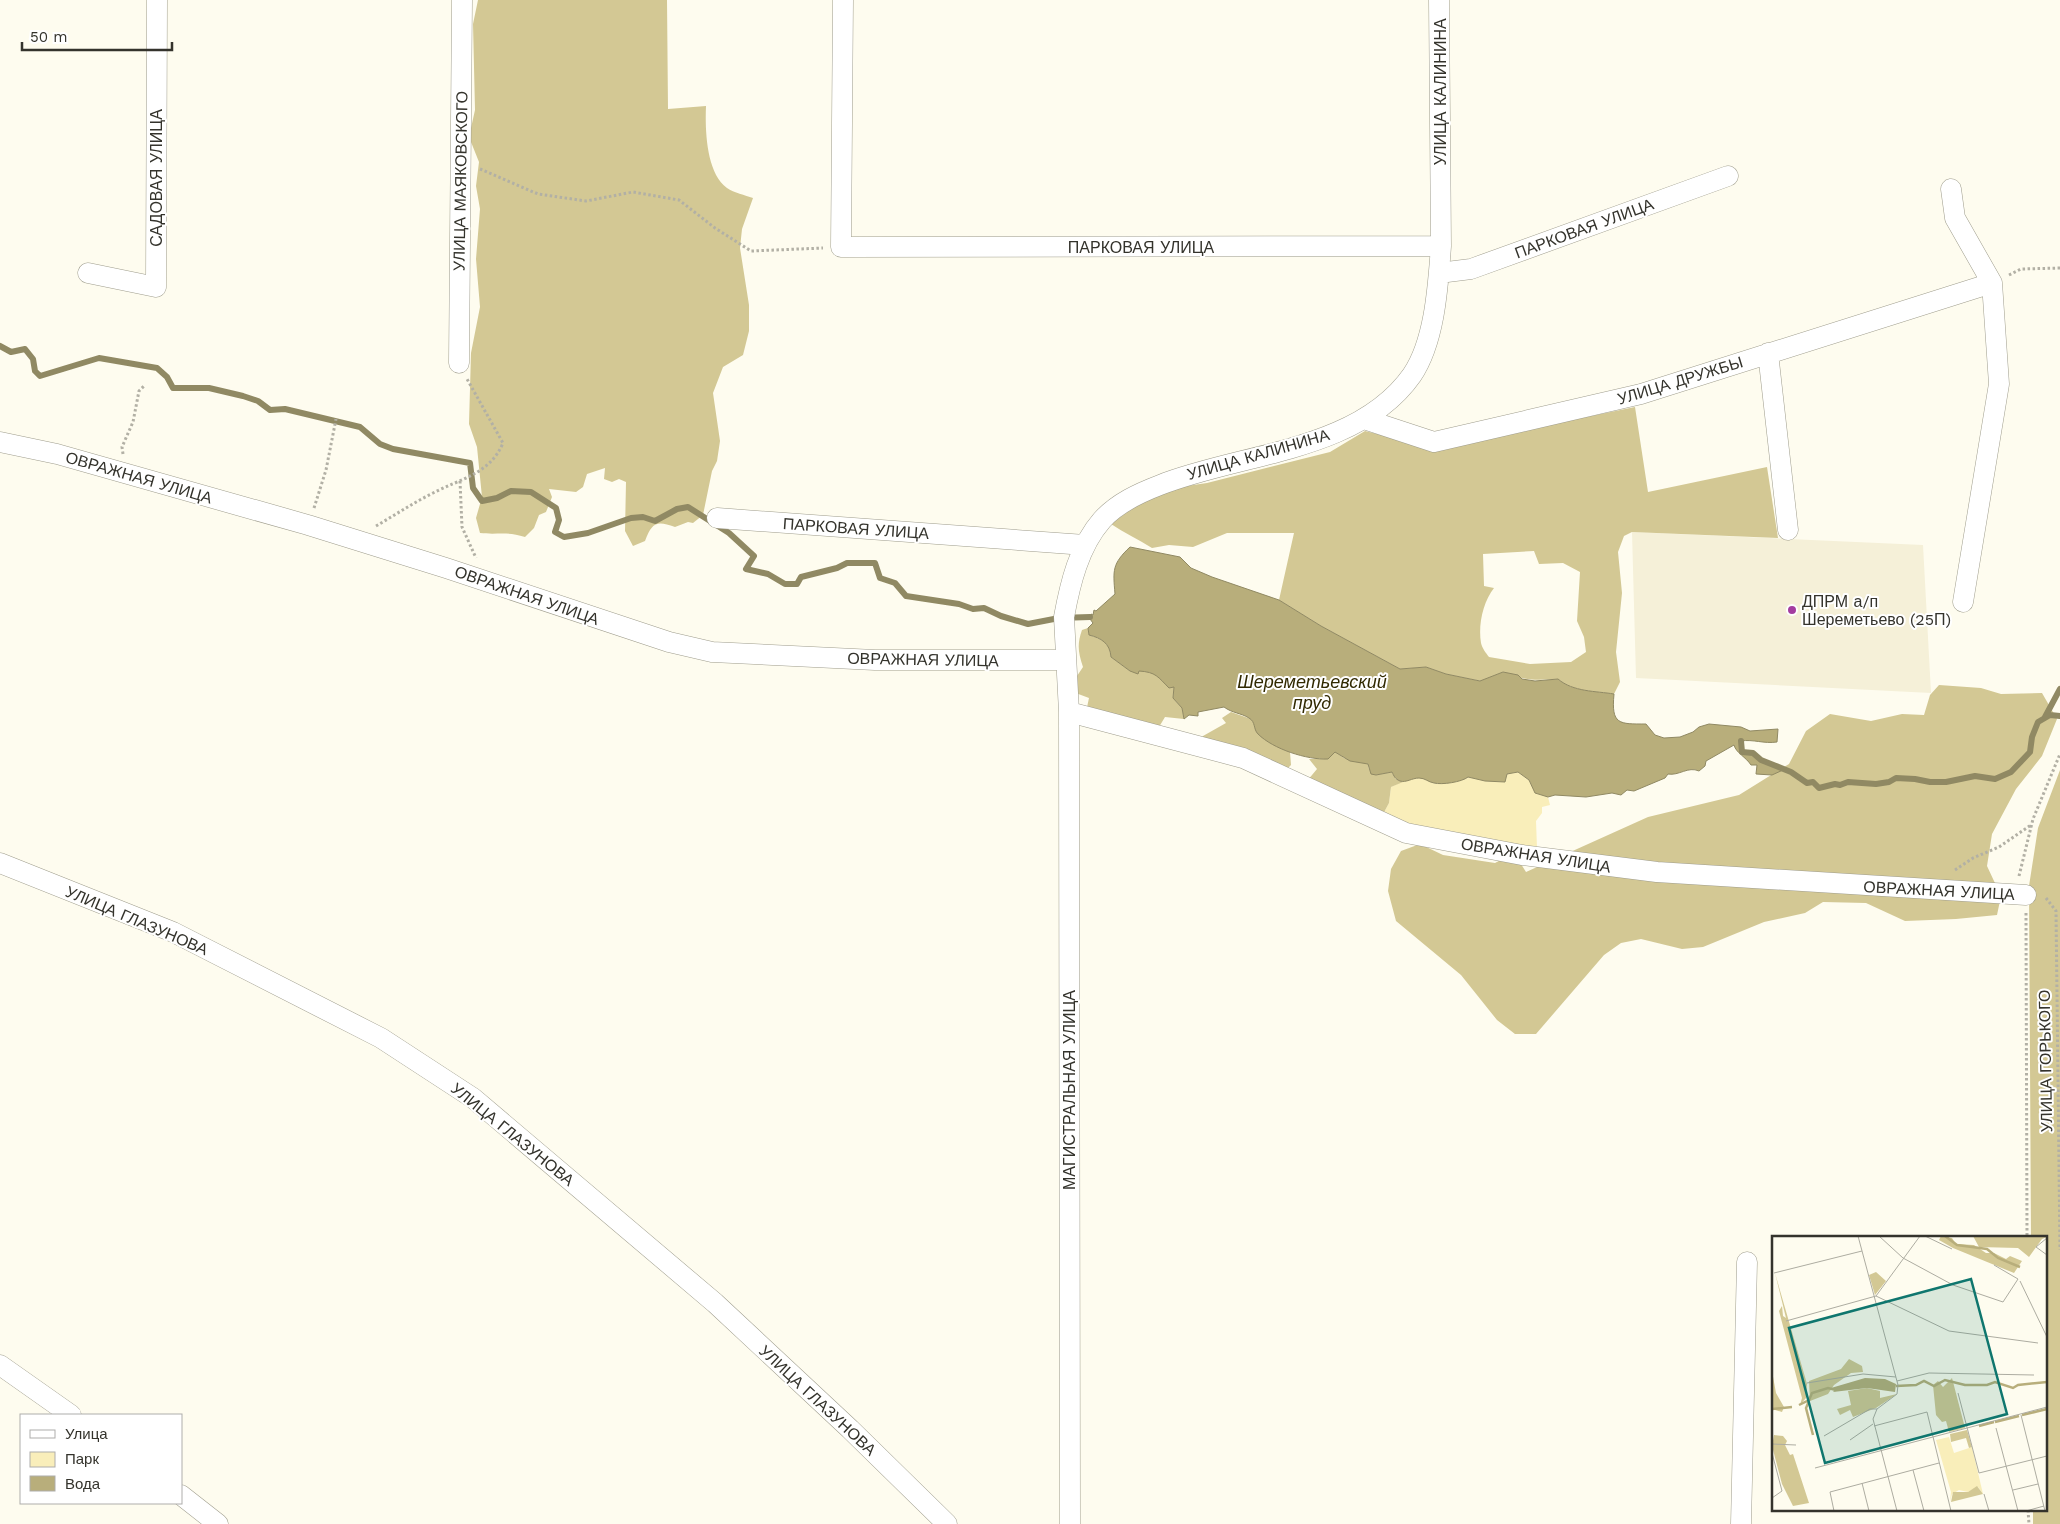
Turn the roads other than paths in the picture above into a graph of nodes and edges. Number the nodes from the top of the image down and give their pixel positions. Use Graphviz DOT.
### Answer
graph roads {
  1 [pos="157,0"];
  2 [pos="462,0"];
  3 [pos="843,0"];
  4 [pos="1439,0"];
  5 [pos="1728,176"];
  6 [pos="1951,189"];
  7 [pos="1441,246"];
  8 [pos="1439,273"];
  9 [pos="88,274"];
  10 [pos="1992,282"];
  11 [pos="1768,353"];
  12 [pos="459,363"];
  13 [pos="1364,419"];
  14 [pos="0,442"];
  15 [pos="717,518"];
  16 [pos="1788,530"];
  17 [pos="1085,545"];
  18 [pos="1963,602"];
  19 [pos="1066,659"];
  20 [pos="1069,712"];
  21 [pos="0,863"];
  22 [pos="2020,895"];
  23 [pos="1747,1262"];
  24 [pos="0,1365"];
  25 [pos="70,1414"];
  26 [pos="182,1496"];
  27 [pos="218,1524"];
  28 [pos="947,1524"];
  29 [pos="1070,1524"];
  30 [pos="1741,1524"];
  1 -- 9 [label="street, САДОВАЯ УЛИЦА"];
  2 -- 12 [label="street, УЛИЦА МАЯКОВСКОГО"];
  3 -- 7 [label="street, ПАРКОВАЯ УЛИЦА"];
  4 -- 7 [label="street, УЛИЦА КАЛИНИНА"];
  5 -- 8 [label="street, ПАРКОВАЯ УЛИЦА"];
  6 -- 10 [label="street"];
  7 -- 8 [label="street, УЛИЦА КАЛИНИНА"];
  8 -- 13 [label="street, УЛИЦА КАЛИНИНА"];
  10 -- 11 [label="street, УЛИЦА ДРУЖБЫ"];
  10 -- 18 [label="street"];
  11 -- 13 [label="street, УЛИЦА ДРУЖБЫ"];
  11 -- 16 [label="street"];
  13 -- 17 [label="street, УЛИЦА КАЛИНИНА"];
  14 -- 19 [label="street, ОВРАЖНАЯ УЛИЦА"];
  15 -- 17 [label="street, ПАРКОВАЯ УЛИЦА"];
  17 -- 19 [label="street, УЛИЦА КАЛИНИНА"];
  19 -- 20 [label="street, МАГИСТРАЛЬНАЯ УЛИЦА"];
  20 -- 22 [label="street, ОВРАЖНАЯ УЛИЦА"];
  20 -- 29 [label="street, МАГИСТРАЛЬНАЯ УЛИЦА"];
  21 -- 28 [label="street, УЛИЦА ГЛАЗУНОВА"];
  23 -- 30 [label="street"];
  24 -- 25 [label="street"];
  26 -- 27 [label="street"];
}
